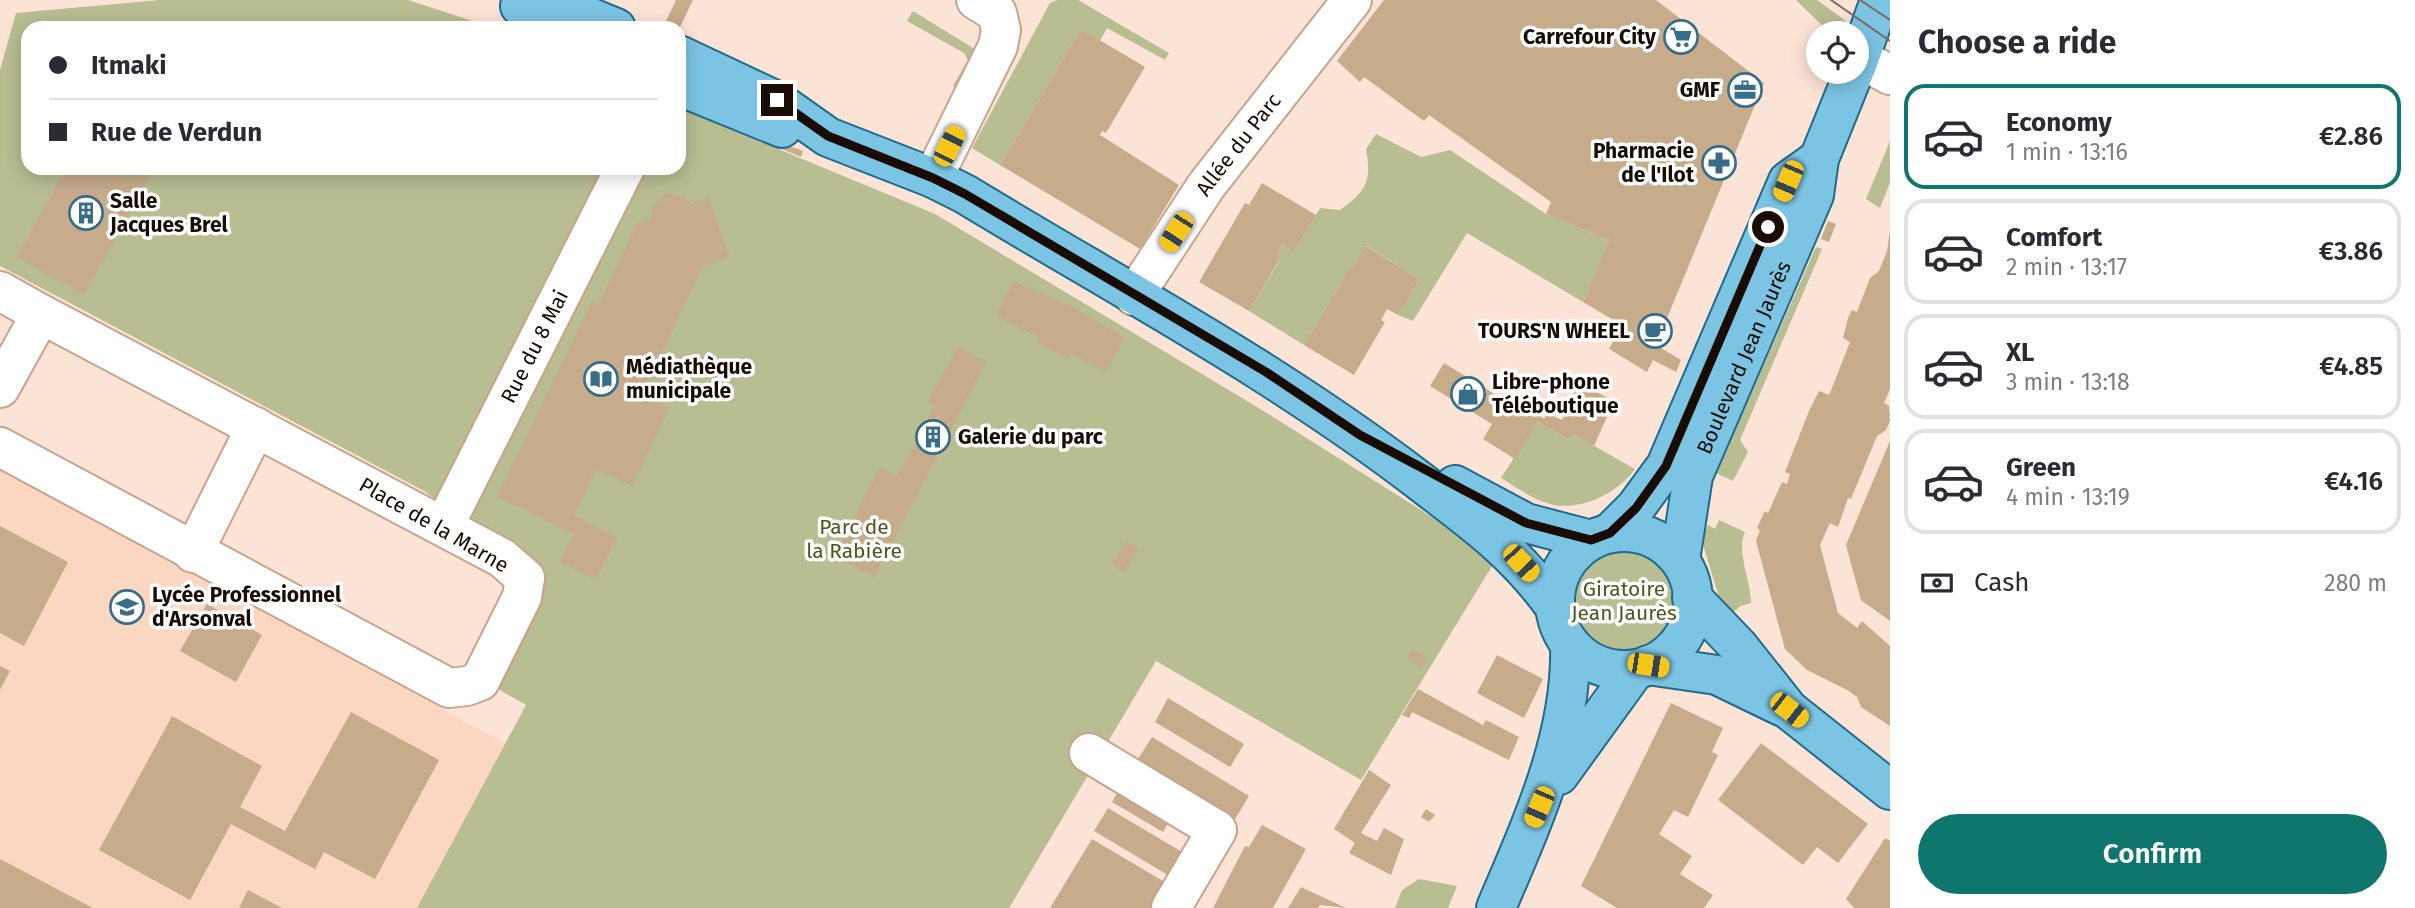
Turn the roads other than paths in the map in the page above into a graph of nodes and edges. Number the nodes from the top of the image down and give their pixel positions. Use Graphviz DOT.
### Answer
graph roads {
  1 [pos="976,0"];
  2 [pos="1352,0"];
  3 [pos="1880,0"];
  4 [pos="513,3"];
  5 [pos="545,21"];
  6 [pos="599,21"];
  7 [pos="1869,49"];
  8 [pos="686,58"];
  9 [pos="1856,84"];
  10 [pos="686,89"];
  11 [pos="828,136"];
  12 [pos="1819,159"];
  13 [pos="621,175"];
  14 [pos="933,178"];
  15 [pos="0,291"];
  16 [pos="1134,296"];
  17 [pos="41,314"];
  18 [pos="0,388"];
  19 [pos="256,428"];
  20 [pos="1360,435"];
  21 [pos="0,447"];
  22 [pos="444,526"];
  23 [pos="1600,536"];
  24 [pos="193,553"];
  25 [pos="1680,560"];
  26 [pos="1692,598"];
  27 [pos="1555,607"];
  28 [pos="1570,644"];
  29 [pos="1641,667"];
  30 [pos="1789,710"];
  31 [pos="1089,753"];
  32 [pos="1890,790"];
  33 [pos="1539,807"];
  34 [pos="1171,908"];
  35 [pos="1496,908"];
  1 -- 14 [label="street"];
  2 -- 16 [label="street, Allée du Parc"];
  3 -- 7 [label="main road, Boulevard Jean Jaurès"];
  4 -- 5 [label="main road"];
  4 -- 6 [label="main road"];
  8 -- 11 [label="main road"];
  9 -- 12 [label="main road, Boulevard Jean Jaurès"];
  10 -- 11 [label="main road"];
  11 -- 14 [label="main road"];
  12 -- 23 [label="main road, Boulevard Jean Jaurès"];
  12 -- 25 [label="main road, Boulevard Jean Jaurès"];
  13 -- 22 [label="street, Rue du 8 Mai"];
  14 -- 16 [label="main road"];
  15 -- 17 [label="street, Place de la Marne"];
  16 -- 20 [label="main road"];
  17 -- 18 [label="street"];
  17 -- 19 [label="street, Place de la Marne"];
  19 -- 22 [label="street, Place de la Marne"];
  19 -- 24 [label="street"];
  20 -- 23 [label="main road"];
  20 -- 27 [label="main road"];
  21 -- 24 [label="street, Place de la Marne"];
  22 -- 24 [label="street, Place de la Marne"];
  23 -- 25 [label="main road"];
  23 -- 27 [label="main road"];
  25 -- 26 [label="main road"];
  26 -- 29 [label="main road"];
  26 -- 30 [label="main road"];
  27 -- 28 [label="main road"];
  28 -- 29 [label="main road"];
  28 -- 33 [label="main road"];
  29 -- 30 [label="main road"];
  29 -- 33 [label="main road"];
  30 -- 32 [label="main road"];
  31 -- 34 [label="street"];
  33 -- 35 [label="main road"];
}
